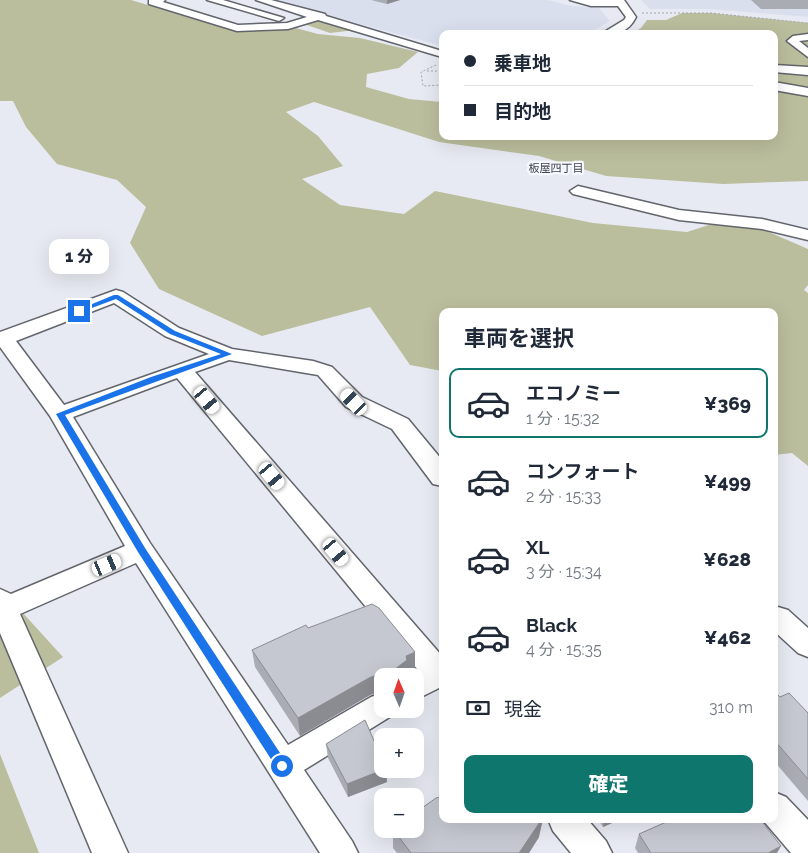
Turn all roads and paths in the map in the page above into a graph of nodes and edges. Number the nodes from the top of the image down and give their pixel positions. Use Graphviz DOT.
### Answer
graph roads {
  1 [pos="160,0"];
  2 [pos="212,0"];
  3 [pos="261,0"];
  4 [pos="574,0"];
  5 [pos="620,1"];
  6 [pos="629,14"];
  7 [pos="321,16"];
  8 [pos="297,23"];
  9 [pos="808,23"];
  10 [pos="620,30"];
  11 [pos="808,37"];
  12 [pos="807,51"];
  13 [pos="439,53"];
  14 [pos="778,69"];
  15 [pos="439,71"];
  16 [pos="808,71"];
  17 [pos="439,85"];
  18 [pos="778,87"];
  19 [pos="808,92"];
  20 [pos="578,191"];
  21 [pos="808,235"];
  22 [pos="2,339"];
  23 [pos="228,354"];
  24 [pos="182,370"];
  25 [pos="60,414"];
  26 [pos="439,472"];
  27 [pos="142,550"];
  28 [pos="2,604"];
  29 [pos="778,618"];
  30 [pos="808,645"];
  31 [pos="432,679"];
  32 [pos="374,711"];
  33 [pos="282,766"];
  34 [pos="778,812"];
  35 [pos="568,823"];
  36 [pos="808,846"];
  37 [pos="110,853"];
  38 [pos="340,853"];
  39 [pos="594,853"];
  1 -- 8 [label="street"];
  2 -- 8 [label="street"];
  3 -- 7 [label="street"];
  4 -- 5 [label="street"];
  5 -- 6 [label="street"];
  6 -- 9 [label="path"];
  6 -- 10 [label="street"];
  7 -- 8 [label="street"];
  7 -- 13 [label="street"];
  11 -- 12 [label="street"];
  14 -- 16 [label="street"];
  15 -- 17 [label="path"];
  18 -- 19 [label="street"];
  20 -- 21 [label="street"];
  22 -- 23 [label="street"];
  22 -- 25 [label="street"];
  23 -- 24 [label="street"];
  23 -- 26 [label="street"];
  24 -- 25 [label="street"];
  24 -- 31 [label="street"];
  25 -- 27 [label="street"];
  27 -- 28 [label="street"];
  27 -- 33 [label="street"];
  28 -- 37 [label="street"];
  29 -- 30 [label="street"];
  32 -- 33 [label="street"];
  33 -- 38 [label="street"];
  34 -- 36 [label="street"];
  35 -- 39 [label="street"];
}
